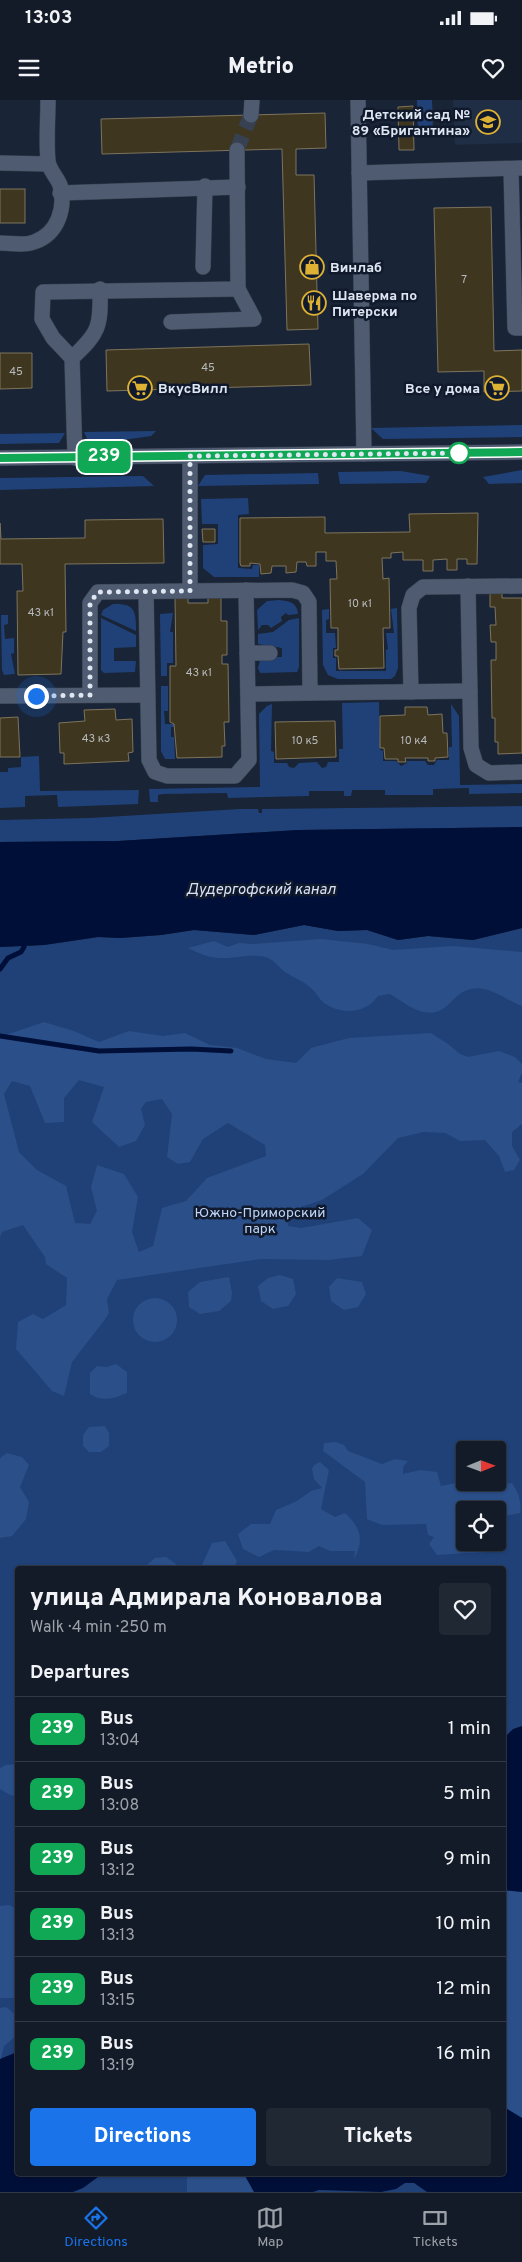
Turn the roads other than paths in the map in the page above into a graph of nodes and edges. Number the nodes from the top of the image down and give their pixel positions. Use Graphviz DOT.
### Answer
graph roads {
  1 [pos="48,100"];
  2 [pos="358,100"];
  3 [pos="237,150"];
  4 [pos="0,163"];
  5 [pos="48,164"];
  6 [pos="516,168"];
  7 [pos="359,173"];
  8 [pos="205,186"];
  9 [pos="238,187"];
  10 [pos="60,193"];
  11 [pos="517,226"];
  12 [pos="0,244"];
  13 [pos="203,267"];
  14 [pos="238,289"];
  15 [pos="100,290"];
  16 [pos="171,322"];
  17 [pos="522,328"];
  18 [pos="72,358"];
  19 [pos="522,452"];
  20 [pos="364,454"];
  21 [pos="190,456"];
  22 [pos="0,458"];
  23 [pos="76,458"];
  24 [pos="468,586"];
  25 [pos="522,586"];
  26 [pos="246,590"];
  27 [pos="190,591"];
  28 [pos="146,592"];
  29 [pos="270,652"];
  30 [pos="247,653"];
  31 [pos="470,691"];
  32 [pos="411,692"];
  33 [pos="310,693"];
  34 [pos="248,694"];
  35 [pos="90,695"];
  36 [pos="147,695"];
  37 [pos="0,696"];
  38 [pos="522,772"];
  1 -- 5 [label="street"];
  2 -- 7 [label="street"];
  3 -- 9 [label="street"];
  4 -- 5 [label="street"];
  5 -- 10 [label="street"];
  6 -- 7 [label="street"];
  6 -- 11 [label="street"];
  7 -- 20 [label="street"];
  8 -- 9 [label="street"];
  8 -- 10 [label="street"];
  8 -- 13 [label="street"];
  9 -- 14 [label="street"];
  10 -- 12 [label="street"];
  11 -- 17 [label="street"];
  14 -- 15 [label="street"];
  14 -- 16 [label="street"];
  15 -- 18 [label="street"];
  15 -- 18 [label="street"];
  18 -- 23 [label="street"];
  19 -- 20 [label="street"];
  20 -- 21 [label="street"];
  21 -- 23 [label="street"];
  21 -- 27 [label="street"];
  22 -- 23 [label="street"];
  24 -- 25 [label="street"];
  24 -- 31 [label="street"];
  24 -- 32 [label="street"];
  26 -- 27 [label="street"];
  26 -- 30 [label="street"];
  26 -- 33 [label="street"];
  27 -- 28 [label="street"];
  28 -- 35 [label="street"];
  28 -- 36 [label="street"];
  29 -- 30 [label="street"];
  30 -- 34 [label="street"];
  31 -- 32 [label="street"];
  31 -- 38 [label="street"];
  32 -- 33 [label="street"];
  33 -- 34 [label="street"];
  34 -- 36 [label="street"];
  35 -- 36 [label="street"];
  35 -- 37 [label="street"];
}
